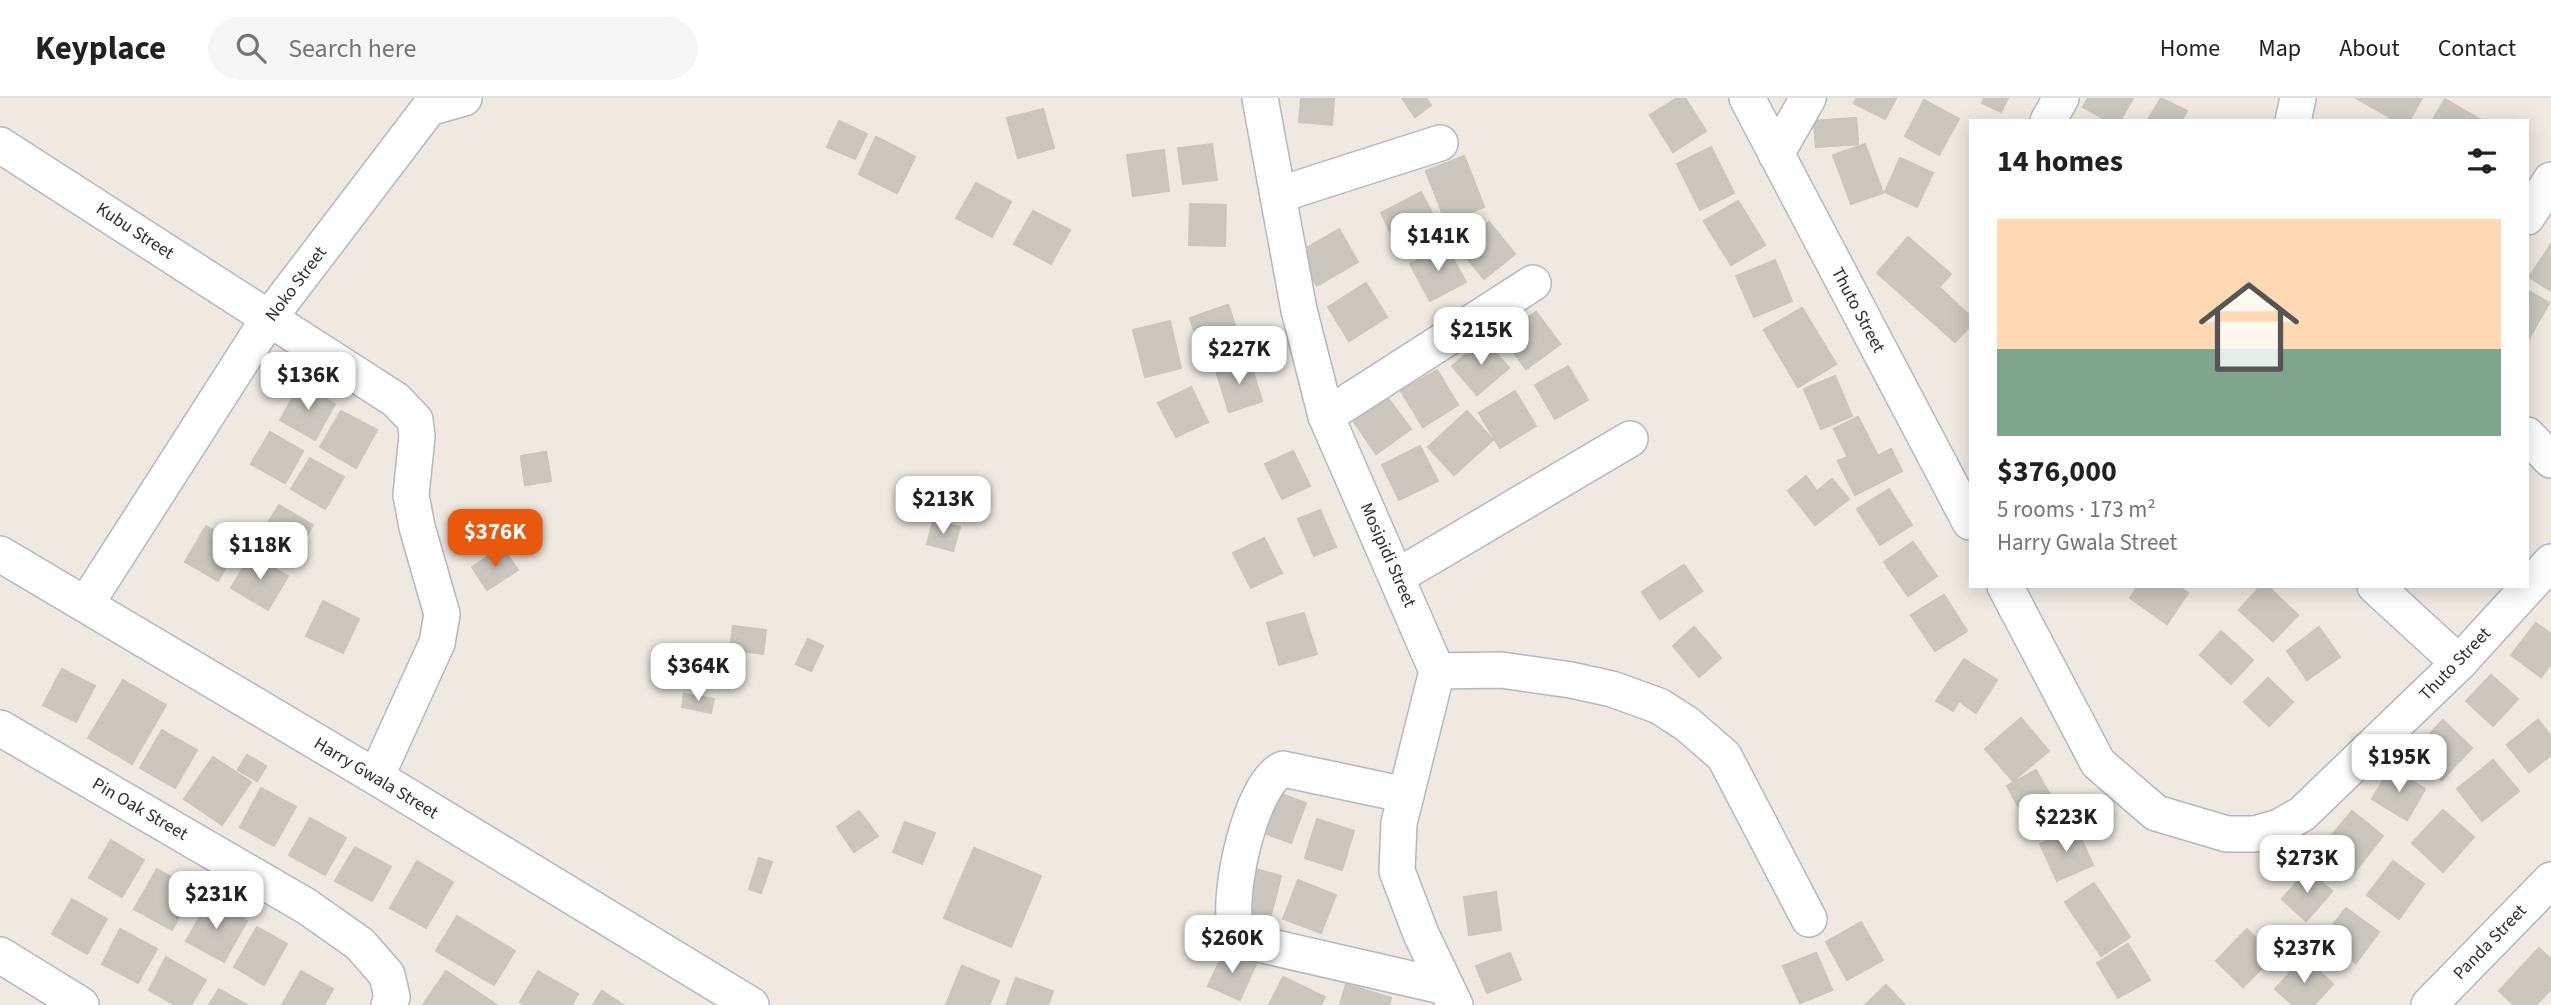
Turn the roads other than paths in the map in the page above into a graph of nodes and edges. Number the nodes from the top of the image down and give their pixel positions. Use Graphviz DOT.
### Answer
graph roads {
  1 [pos="464,98"];
  2 [pos="1260,98"];
  3 [pos="1747,98"];
  4 [pos="1808,98"];
  5 [pos="2061,98"];
  6 [pos="2298,98"];
  7 [pos="420,103"];
  8 [pos="2049,119"];
  9 [pos="2293,119"];
  10 [pos="1440,143"];
  11 [pos="0,145"];
  12 [pos="1776,154"];
  13 [pos="2551,180"];
  14 [pos="1278,195"];
  15 [pos="2529,214"];
  16 [pos="1533,283"];
  17 [pos="269,318"];
  18 [pos="1326,416"];
  19 [pos="2529,437"];
  20 [pos="1630,439"];
  21 [pos="2551,460"];
  22 [pos="1969,520"];
  23 [pos="0,554"];
  24 [pos="2551,562"];
  25 [pos="1398,576"];
  26 [pos="2529,586"];
  27 [pos="2006,588"];
  28 [pos="2377,588"];
  29 [pos="2527,588"];
  30 [pos="86,604"];
  31 [pos="2459,663"];
  32 [pos="1437,671"];
  33 [pos="0,728"];
  34 [pos="376,777"];
  35 [pos="1406,795"];
  36 [pos="2551,880"];
  37 [pos="1809,919"];
  38 [pos="0,955"];
  39 [pos="1451,996"];
  40 [pos="81,1005"];
  41 [pos="389,1005"];
  42 [pos="751,1005"];
  43 [pos="2429,1005"];
  1 -- 7 [label="street, Noko Street"];
  2 -- 14 [label="street, Mosipidi Street"];
  3 -- 12 [label="street, Thuto Street"];
  4 -- 12 [label="street"];
  5 -- 8 [label="street"];
  6 -- 9 [label="street"];
  7 -- 17 [label="street, Noko Street"];
  10 -- 14 [label="street"];
  11 -- 17 [label="street, Kubu Street"];
  12 -- 22 [label="street, Thuto Street"];
  13 -- 15 [label="street"];
  14 -- 18 [label="street, Mosipidi Street"];
  16 -- 18 [label="street"];
  17 -- 30 [label="street, Noko Street"];
  17 -- 34 [label="street, Kubu Street"];
  18 -- 25 [label="street, Mosipidi Street"];
  19 -- 21 [label="street"];
  20 -- 25 [label="street"];
  23 -- 30 [label="street, Harry Gwala Street"];
  24 -- 26 [label="street, Thuto Street"];
  25 -- 32 [label="street, Mosipidi Street"];
  27 -- 31 [label="street, Thuto Street"];
  28 -- 31 [label="street"];
  29 -- 31 [label="street, Thuto Street"];
  30 -- 34 [label="street, Harry Gwala Street"];
  32 -- 35 [label="street"];
  32 -- 37 [label="street"];
  33 -- 41 [label="street, Pin Oak Street"];
  34 -- 42 [label="street, Harry Gwala Street"];
  35 -- 39 [label="street"];
  35 -- 39 [label="street"];
  36 -- 43 [label="street, Panda Street"];
  38 -- 40 [label="street"];
}
